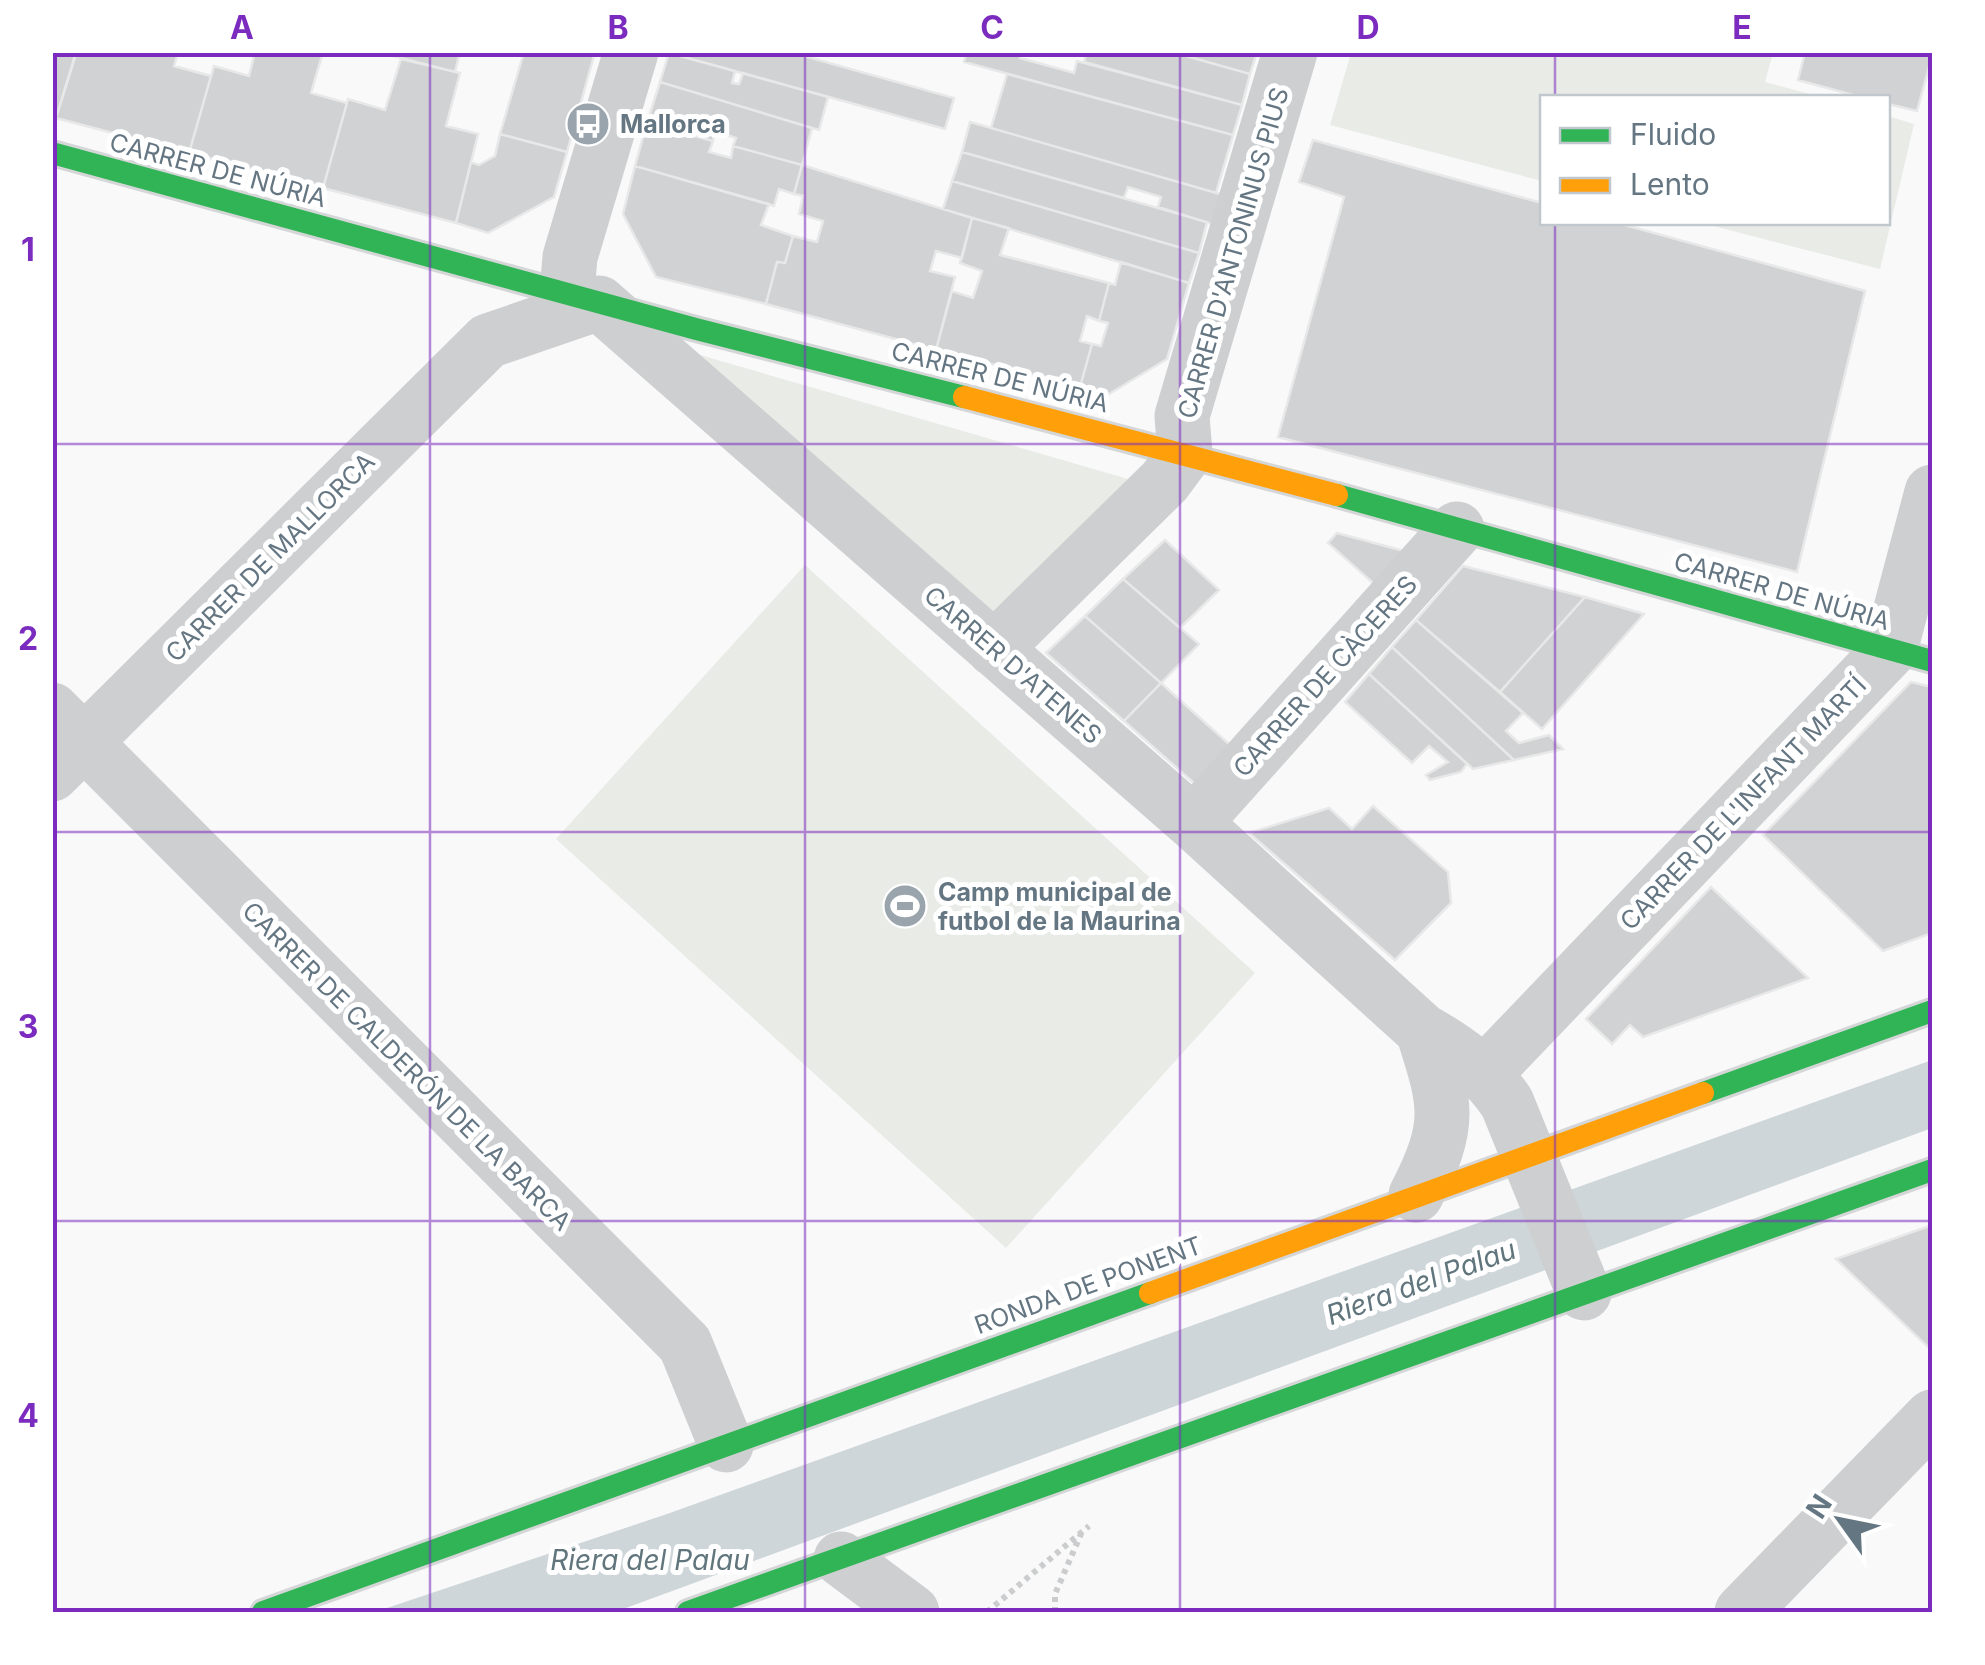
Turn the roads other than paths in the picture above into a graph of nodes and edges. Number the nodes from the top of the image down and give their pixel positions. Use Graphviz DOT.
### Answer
graph roads {
  1 [pos="631,52"];
  2 [pos="1290,52"];
  3 [pos="52,153"];
  4 [pos="468,268"];
  5 [pos="583,297"];
  6 [pos="488,340"];
  7 [pos="1185,454"];
  8 [pos="1932,492"];
  9 [pos="1456,528"];
  10 [pos="994,649"];
  11 [pos="1911,656"];
  12 [pos="63,742"];
  13 [pos="1194,824"];
  14 [pos="1932,1010"];
  15 [pos="1423,1031"];
  16 [pos="1484,1074"];
  17 [pos="1932,1170"];
  18 [pos="1533,1171"];
  19 [pos="1416,1196"];
  20 [pos="1581,1287"];
  21 [pos="726,1445"];
  22 [pos="1923,1446"];
  23 [pos="841,1560"];
  24 [pos="263,1612"];
  25 [pos="688,1612"];
  26 [pos="890,1612"];
  27 [pos="912,1612"];
  28 [pos="1742,1612"];
  1 -- 5 [label="street"];
  2 -- 7 [label="street, CARRER D'ANTONINUS PIUS"];
  3 -- 4 [label="main road, CARRER DE NÚRIA"];
  4 -- 5 [label="main road, CARRER DE NÚRIA"];
  4 -- 6 [label="street"];
  5 -- 6 [label="street, CARRER DE MALLORCA"];
  5 -- 7 [label="main road, CARRER DE NÚRIA"];
  5 -- 10 [label="street, CARRER D'ATENES"];
  6 -- 12 [label="street, CARRER DE MALLORCA"];
  7 -- 9 [label="main road, CARRER DE NÚRIA"];
  7 -- 10 [label="street"];
  8 -- 11 [label="street, CARRER DE L'INFANT MARTÍ"];
  9 -- 11 [label="main road, CARRER DE NÚRIA"];
  9 -- 13 [label="street, CARRER DE CÀCERES"];
  10 -- 13 [label="street, CARRER D'ATENES"];
  11 -- 16 [label="street, CARRER DE L'INFANT MARTÍ"];
  12 -- 21 [label="street, CARRER DE CALDERÓN DE LA BARCA"];
  13 -- 15 [label="street, CARRER D'ATENES"];
  14 -- 18 [label="main road, RONDA DE PONENT"];
  15 -- 16 [label="street, CARRER D'ATENES"];
  15 -- 19 [label="street, CARRER D'ATENES"];
  16 -- 18 [label="street, CARRER D'ATENES"];
  17 -- 20 [label="main road"];
  18 -- 19 [label="main road, RONDA DE PONENT"];
  18 -- 20 [label="street, CARRER D'ATENES"];
  19 -- 21 [label="main road, RONDA DE PONENT"];
  20 -- 23 [label="main road"];
  21 -- 24 [label="main road, RONDA DE PONENT"];
  22 -- 28 [label="street"];
  23 -- 25 [label="main road"];
  23 -- 26 [label="street"];
  23 -- 27 [label="street"];
}
